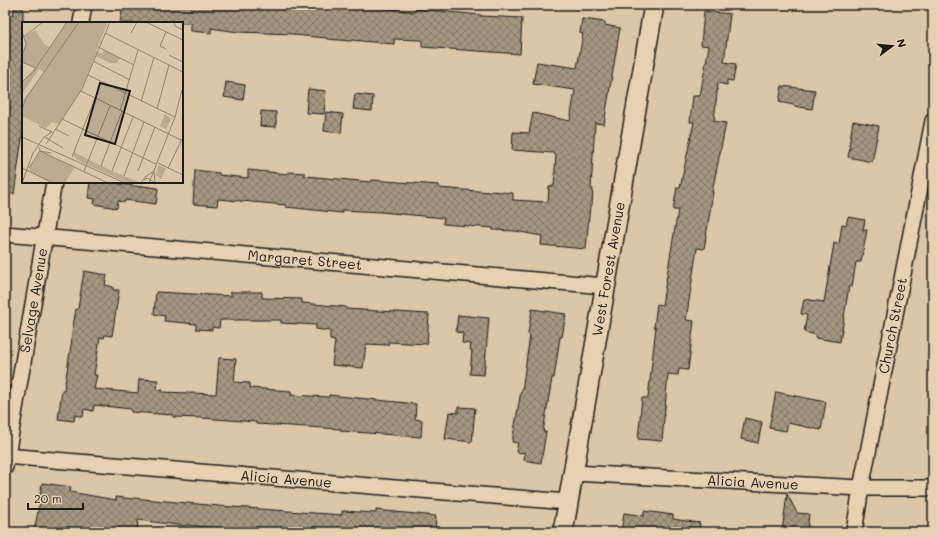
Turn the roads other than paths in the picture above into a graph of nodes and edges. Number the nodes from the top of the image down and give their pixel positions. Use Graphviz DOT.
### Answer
graph roads {
  1 [pos="84,5"];
  2 [pos="654,5"];
  3 [pos="81,22"];
  4 [pos="933,121"];
  5 [pos="54,183"];
  6 [pos="5,234"];
  7 [pos="44,238"];
  8 [pos="605,286"];
  9 [pos="6,460"];
  10 [pos="573,473"];
  11 [pos="861,488"];
  12 [pos="933,488"];
  13 [pos="568,502"];
  14 [pos="563,532"];
  15 [pos="854,532"];
  1 -- 3 [label="street"];
  2 -- 8 [label="street, West Forest Avenue"];
  4 -- 11 [label="street, Church Street"];
  5 -- 7 [label="street, Selvage Avenue"];
  6 -- 7 [label="street, Margaret Street"];
  7 -- 8 [label="street, Margaret Street"];
  7 -- 9 [label="street, Selvage Avenue"];
  8 -- 10 [label="street, West Forest Avenue"];
  9 -- 13 [label="street, Alicia Avenue"];
  10 -- 11 [label="street, Alicia Avenue"];
  10 -- 13 [label="street, West Forest Avenue"];
  11 -- 12 [label="street, Alicia Avenue"];
  11 -- 15 [label="street, Church Street"];
  13 -- 14 [label="street, West Forest Avenue"];
}
